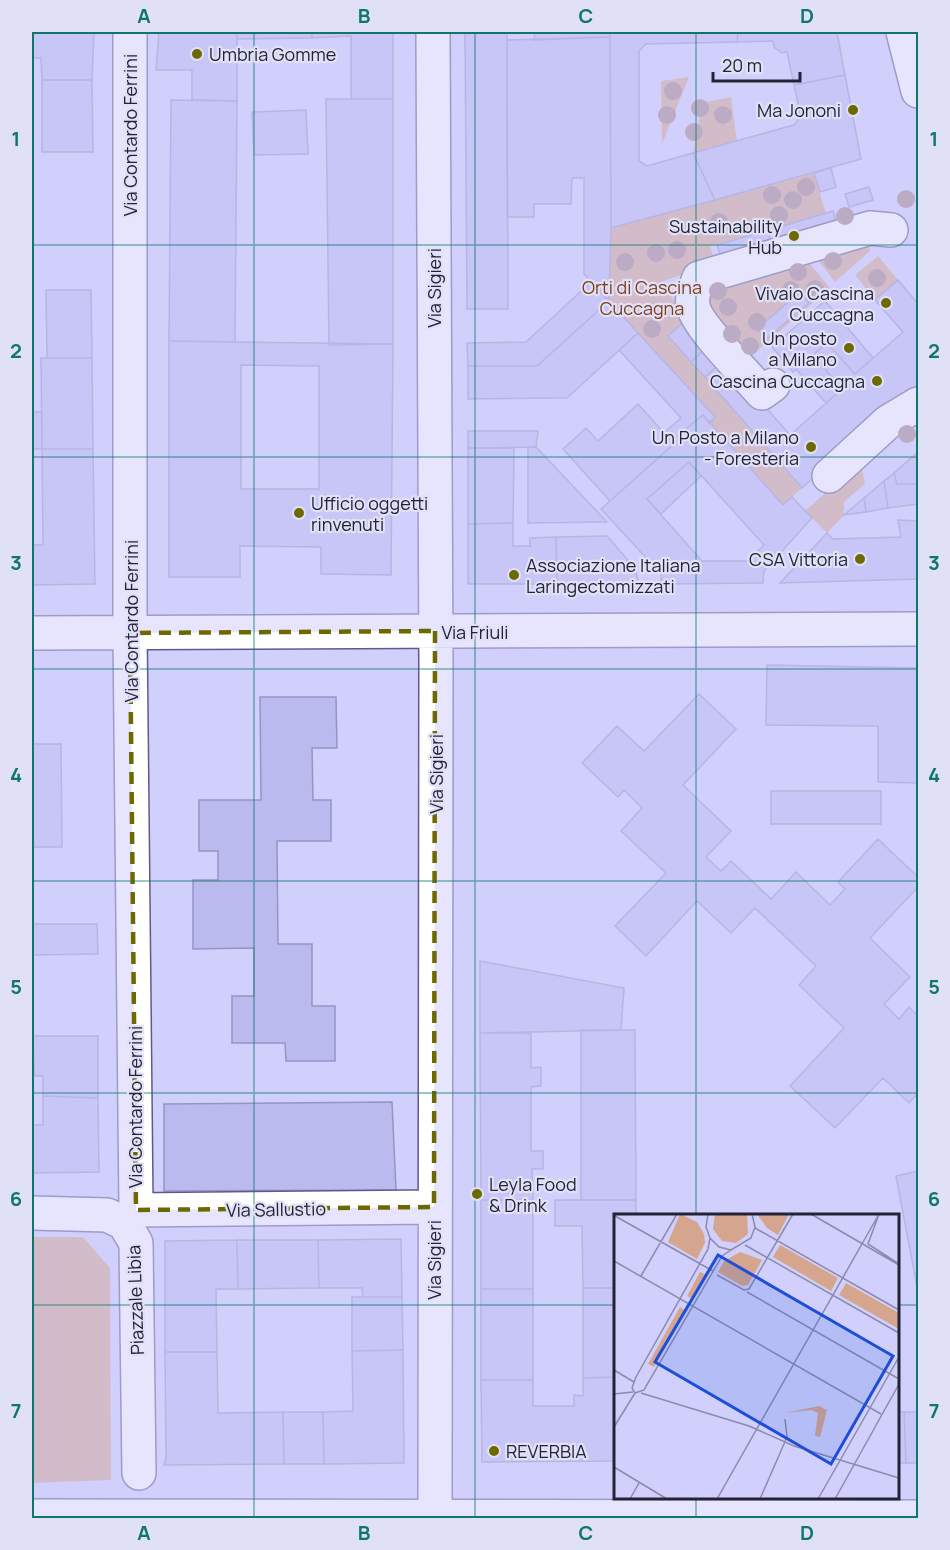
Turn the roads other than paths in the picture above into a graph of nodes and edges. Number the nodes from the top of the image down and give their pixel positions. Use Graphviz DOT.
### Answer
graph roads {
  1 [pos="130,32"];
  2 [pos="433,32"];
  3 [pos="903,32"];
  4 [pos="918,91"];
  5 [pos="891,230"];
  6 [pos="774,385"];
  7 [pos="918,404"];
  8 [pos="829,476"];
  9 [pos="918,629"];
  10 [pos="435,632"];
  11 [pos="32,633"];
  12 [pos="130,633"];
  13 [pos="434,1207"];
  14 [pos="32,1213"];
  15 [pos="130,1217"];
  16 [pos="139,1473"];
  17 [pos="32,1516"];
  18 [pos="918,1517"];
  19 [pos="128,1518"];
  20 [pos="435,1518"];
  1 -- 12 [label="street, Via Contardo Ferrini"];
  2 -- 10 [label="street, Via Sigieri"];
  3 -- 4 [label="street"];
  5 -- 6 [label="street"];
  7 -- 8 [label="street"];
  9 -- 10 [label="street, Via Friuli"];
  10 -- 12 [label="street, Via Friuli"];
  10 -- 13 [label="street, Via Sigieri"];
  11 -- 12 [label="street, Via Friuli"];
  12 -- 15 [label="street, Via Contardo Ferrini"];
  13 -- 15 [label="street, Via Sallustio"];
  13 -- 20 [label="street, Via Sigieri"];
  14 -- 15 [label="street, Piazzale Libia"];
  15 -- 16 [label="street, Piazzale Libia"];
  17 -- 19 [label="street"];
  18 -- 20 [label="street"];
  19 -- 20 [label="street"];
}
